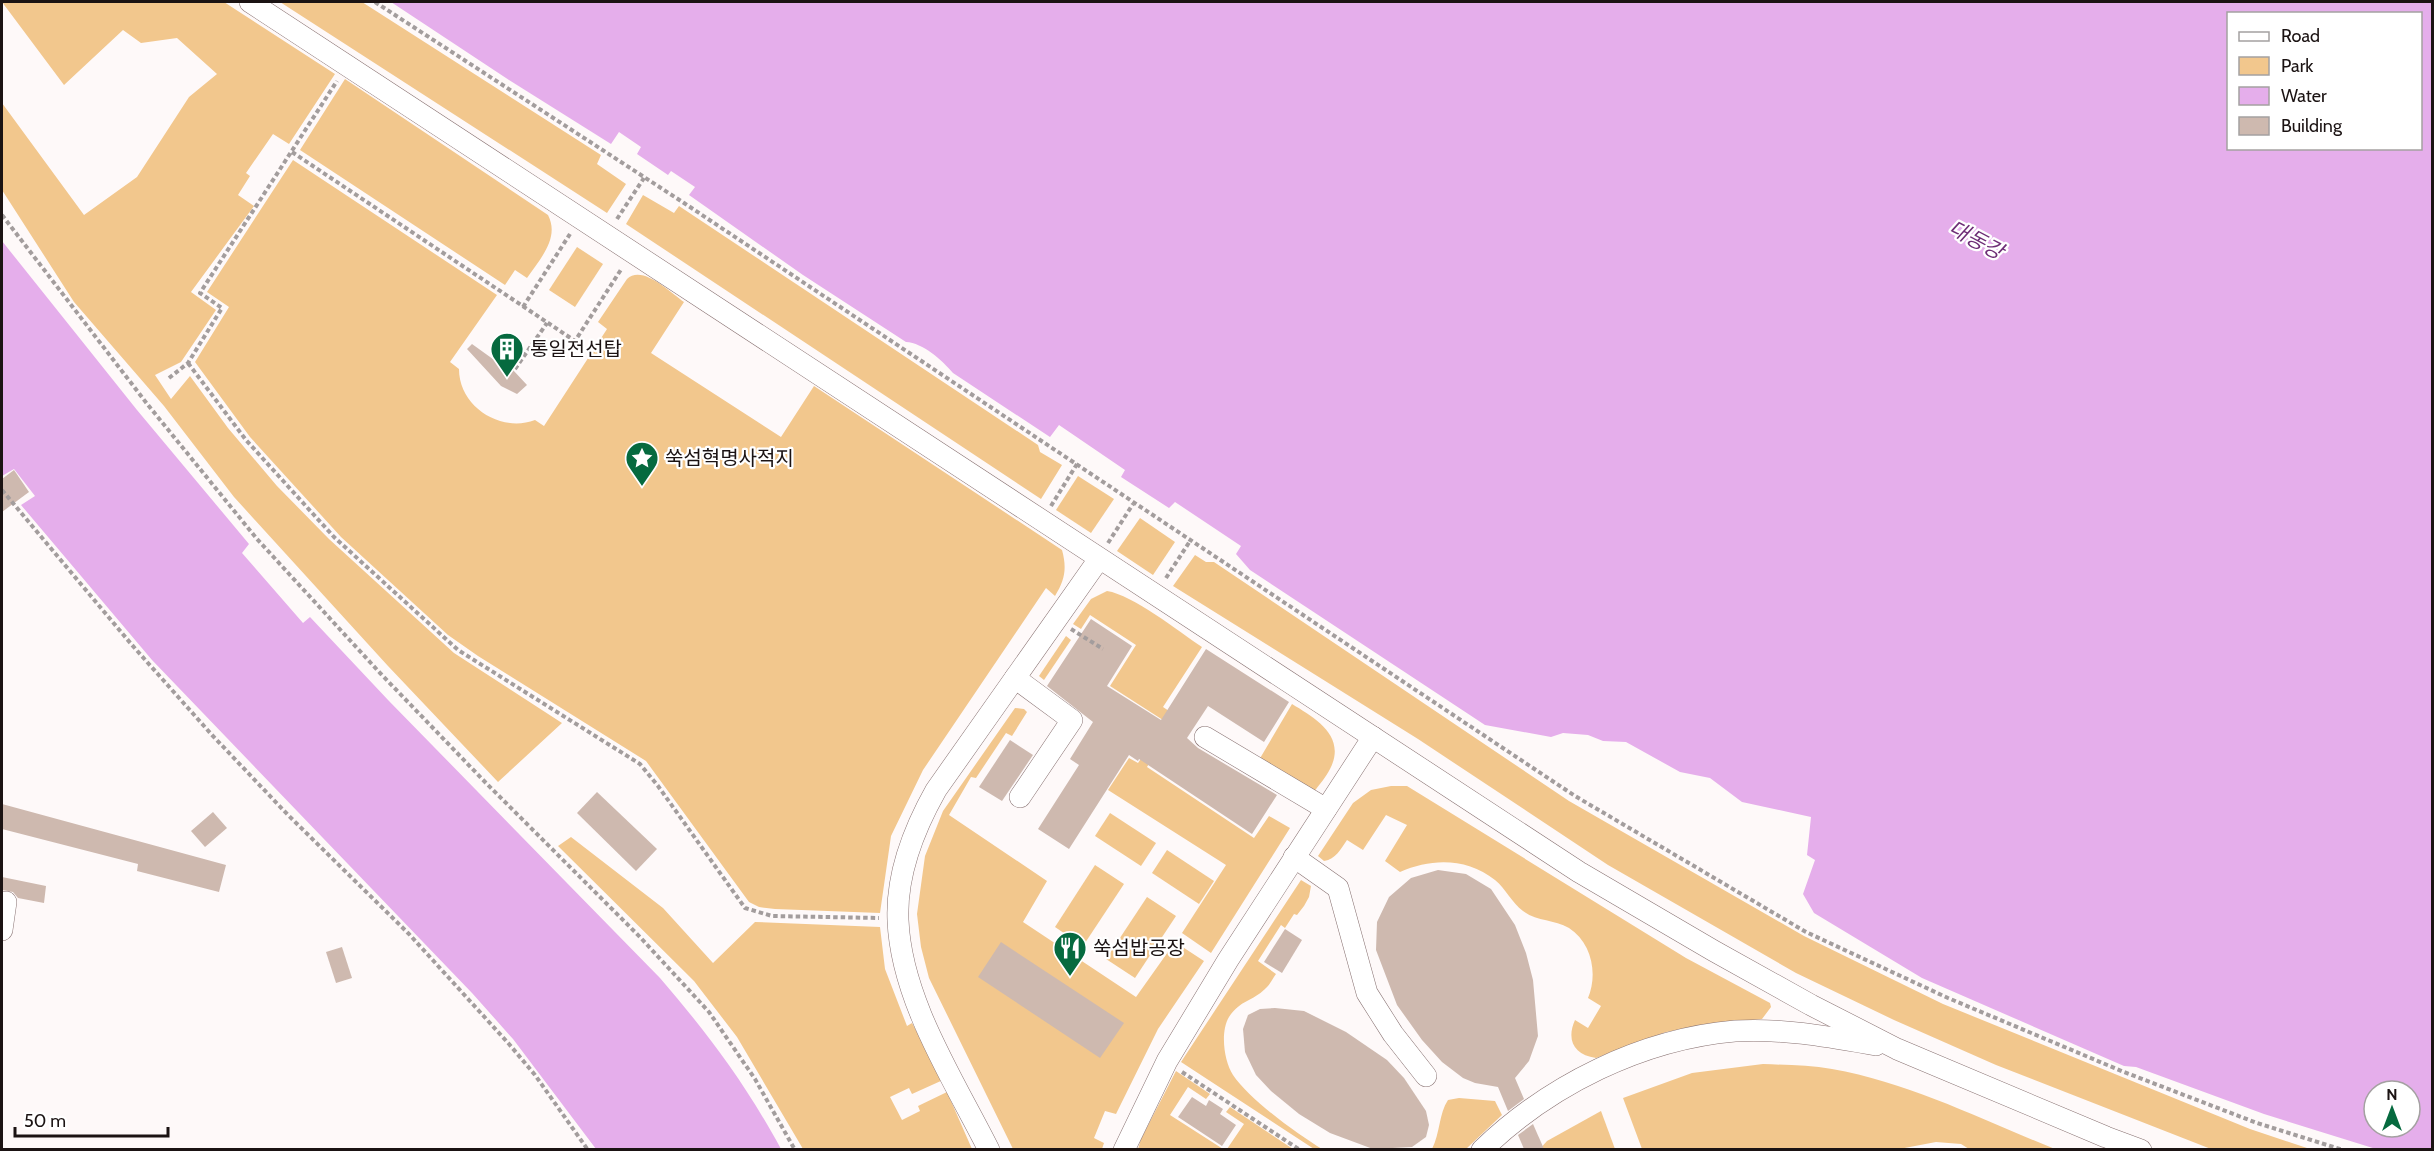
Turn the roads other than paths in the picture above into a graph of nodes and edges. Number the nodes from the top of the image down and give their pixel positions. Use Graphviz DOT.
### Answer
graph roads {
  1 [pos="250,2"];
  2 [pos="1104,550"];
  3 [pos="1015,678"];
  4 [pos="1373,736"];
  5 [pos="1205,737"];
  6 [pos="1020,797"];
  7 [pos="1326,809"];
  8 [pos="1294,857"];
  9 [pos="6,902"];
  10 [pos="2,930"];
  11 [pos="1897,1049"];
  12 [pos="1426,1076"];
  13 [pos="2102,1143"];
  14 [pos="989,1149"];
  15 [pos="1124,1149"];
  16 [pos="1482,1149"];
  17 [pos="2141,1149"];
  1 -- 2 [label="street"];
  2 -- 3 [label="street"];
  2 -- 4 [label="street"];
  3 -- 6 [label="street"];
  3 -- 14 [label="street"];
  4 -- 7 [label="street"];
  4 -- 11 [label="street"];
  5 -- 7 [label="street"];
  7 -- 8 [label="street"];
  8 -- 12 [label="street"];
  8 -- 15 [label="street"];
  9 -- 10 [label="street"];
  11 -- 13 [label="street"];
  11 -- 16 [label="street"];
  13 -- 17 [label="street"];
}
